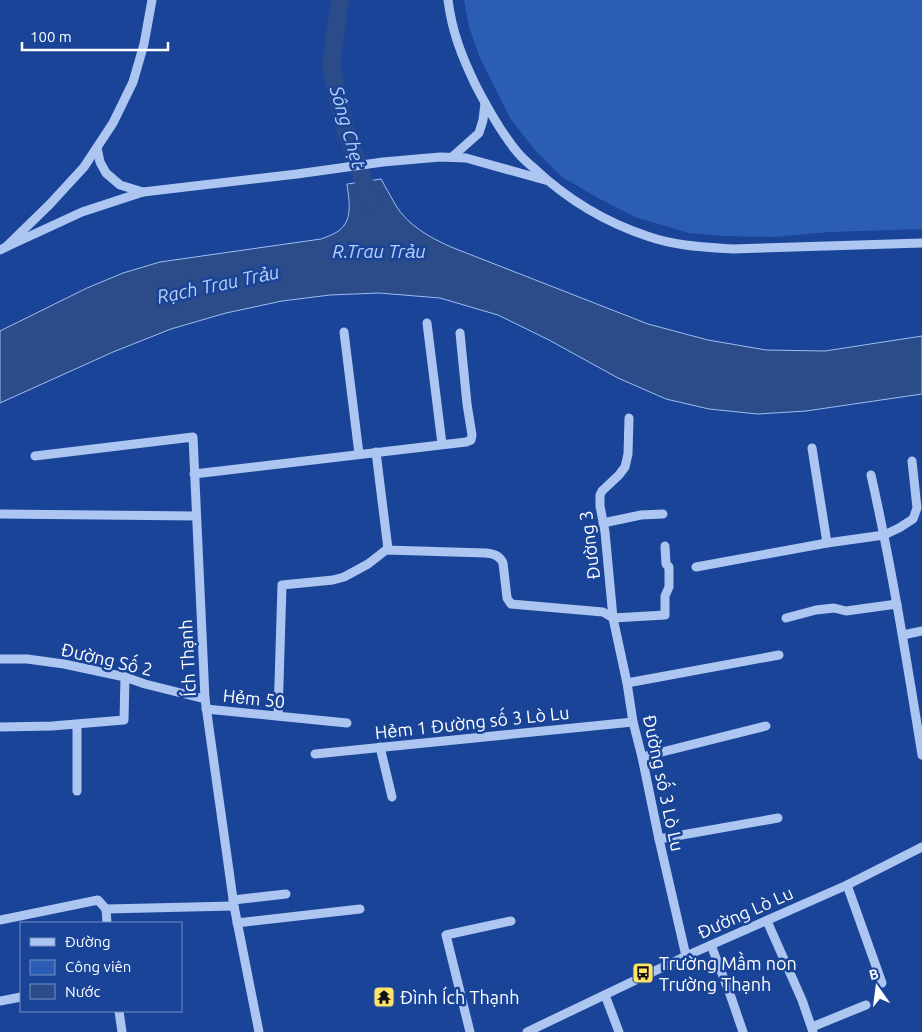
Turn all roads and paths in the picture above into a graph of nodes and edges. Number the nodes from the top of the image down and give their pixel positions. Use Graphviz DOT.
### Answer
graph roads {
  1 [pos="152,0"];
  2 [pos="448,0"];
  3 [pos="485,103"];
  4 [pos="97,148"];
  5 [pos="452,157"];
  6 [pos="548,180"];
  7 [pos="143,192"];
  8 [pos="922,243"];
  9 [pos="3,249"];
  10 [pos="427,323"];
  11 [pos="344,332"];
  12 [pos="460,333"];
  13 [pos="629,418"];
  14 [pos="442,444"];
  15 [pos="812,448"];
  16 [pos="376,452"];
  17 [pos="359,454"];
  18 [pos="35,456"];
  19 [pos="912,461"];
  20 [pos="194,474"];
  21 [pos="871,475"];
  22 [pos="0,514"];
  23 [pos="662,514"];
  24 [pos="196,516"];
  25 [pos="604,523"];
  26 [pos="884,535"];
  27 [pos="827,543"];
  28 [pos="665,546"];
  29 [pos="388,549"];
  30 [pos="696,567"];
  31 [pos="897,604"];
  32 [pos="613,618"];
  33 [pos="786,618"];
  34 [pos="922,632"];
  35 [pos="902,635"];
  36 [pos="779,655"];
  37 [pos="0,659"];
  38 [pos="124,677"];
  39 [pos="627,683"];
  40 [pos="205,698"];
  41 [pos="206,709"];
  42 [pos="278,716"];
  43 [pos="633,722"];
  44 [pos="347,723"];
  45 [pos="77,725"];
  46 [pos="766,726"];
  47 [pos="0,727"];
  48 [pos="380,747"];
  49 [pos="314,754"];
  50 [pos="922,756"];
  51 [pos="642,757"];
  52 [pos="77,791"];
  53 [pos="392,797"];
  54 [pos="778,818"];
  55 [pos="660,839"];
  56 [pos="922,847"];
  57 [pos="847,885"];
  58 [pos="286,894"];
  59 [pos="233,903"];
  60 [pos="106,909"];
  61 [pos="360,909"];
  62 [pos="0,920"];
  63 [pos="767,920"];
  64 [pos="511,921"];
  65 [pos="107,922"];
  66 [pos="237,923"];
  67 [pos="711,945"];
  68 [pos="686,956"];
  69 [pos="882,983"];
  70 [pos="605,995"];
  71 [pos="20,997"];
  72 [pos="0,1001"];
  73 [pos="866,1006"];
  74 [pos="119,1012"];
  75 [pos="813,1030"];
  76 [pos="122,1032"];
  77 [pos="259,1032"];
  78 [pos="470,1032"];
  79 [pos="527,1032"];
  80 [pos="619,1032"];
  81 [pos="743,1032"];
  1 -- 4 [label="street"];
  2 -- 3 [label="street"];
  3 -- 5 [label="street"];
  3 -- 6 [label="street"];
  4 -- 7 [label="street"];
  4 -- 9 [label="street"];
  5 -- 6 [label="street"];
  5 -- 7 [label="street"];
  6 -- 8 [label="street"];
  7 -- 9 [label="street"];
  10 -- 14 [label="street"];
  11 -- 17 [label="street"];
  12 -- 14 [label="street"];
  13 -- 25 [label="street, Đường 3"];
  14 -- 16 [label="street"];
  15 -- 27 [label="street"];
  16 -- 17 [label="street"];
  16 -- 29 [label="street"];
  17 -- 20 [label="street"];
  18 -- 20 [label="street, Ích Thạnh"];
  19 -- 26 [label="street"];
  20 -- 24 [label="street, Ích Thạnh"];
  21 -- 26 [label="street"];
  22 -- 24 [label="street"];
  23 -- 25 [label="street"];
  24 -- 40 [label="street, Ích Thạnh"];
  25 -- 32 [label="street, Đường 3"];
  26 -- 27 [label="street"];
  26 -- 31 [label="street"];
  27 -- 30 [label="street"];
  28 -- 32 [label="street"];
  29 -- 32 [label="street"];
  29 -- 42 [label="street"];
  31 -- 33 [label="street"];
  31 -- 35 [label="street"];
  32 -- 39 [label="street, Đường số 3 Lò Lu"];
  34 -- 35 [label="street"];
  35 -- 50 [label="street"];
  36 -- 39 [label="street"];
  37 -- 38 [label="street, Đường Số 2"];
  38 -- 40 [label="street, Đường Số 2"];
  38 -- 45 [label="street"];
  39 -- 43 [label="street, Đường số 3 Lò Lu"];
  40 -- 41 [label="street, Ích Thạnh"];
  41 -- 42 [label="street, Hẻm 50"];
  41 -- 59 [label="street, Ích Thạnh"];
  42 -- 44 [label="street, Hẻm 50"];
  43 -- 48 [label="street, Hẻm 1 Đường số 3 Lò Lu"];
  43 -- 51 [label="street, Đường số 3 Lò Lu"];
  45 -- 47 [label="street"];
  45 -- 52 [label="street"];
  46 -- 51 [label="street"];
  48 -- 49 [label="street, Hẻm 1 Đường số 3 Lò Lu"];
  48 -- 53 [label="street"];
  51 -- 55 [label="street, Đường số 3 Lò Lu"];
  54 -- 55 [label="street"];
  55 -- 68 [label="street, Đường số 3 Lò Lu"];
  56 -- 57 [label="street, Đường Lò Lu"];
  57 -- 63 [label="street, Đường Lò Lu"];
  57 -- 69 [label="street"];
  58 -- 59 [label="street"];
  59 -- 60 [label="street"];
  59 -- 66 [label="street, Ích Thạnh"];
  60 -- 62 [label="street"];
  60 -- 65 [label="street"];
  61 -- 66 [label="street"];
  63 -- 67 [label="street, Đường Lò Lu"];
  63 -- 75 [label="street"];
  64 -- 78 [label="street"];
  66 -- 77 [label="street, Ích Thạnh"];
  67 -- 68 [label="street, Đường Lò Lu"];
  67 -- 81 [label="street"];
  68 -- 70 [label="street, Đường Lò Lu"];
  70 -- 79 [label="street, Đường Lò Lu"];
  70 -- 80 [label="street"];
  71 -- 72 [label="street"];
  73 -- 75 [label="street"];
  74 -- 76 [label="street"];
}
